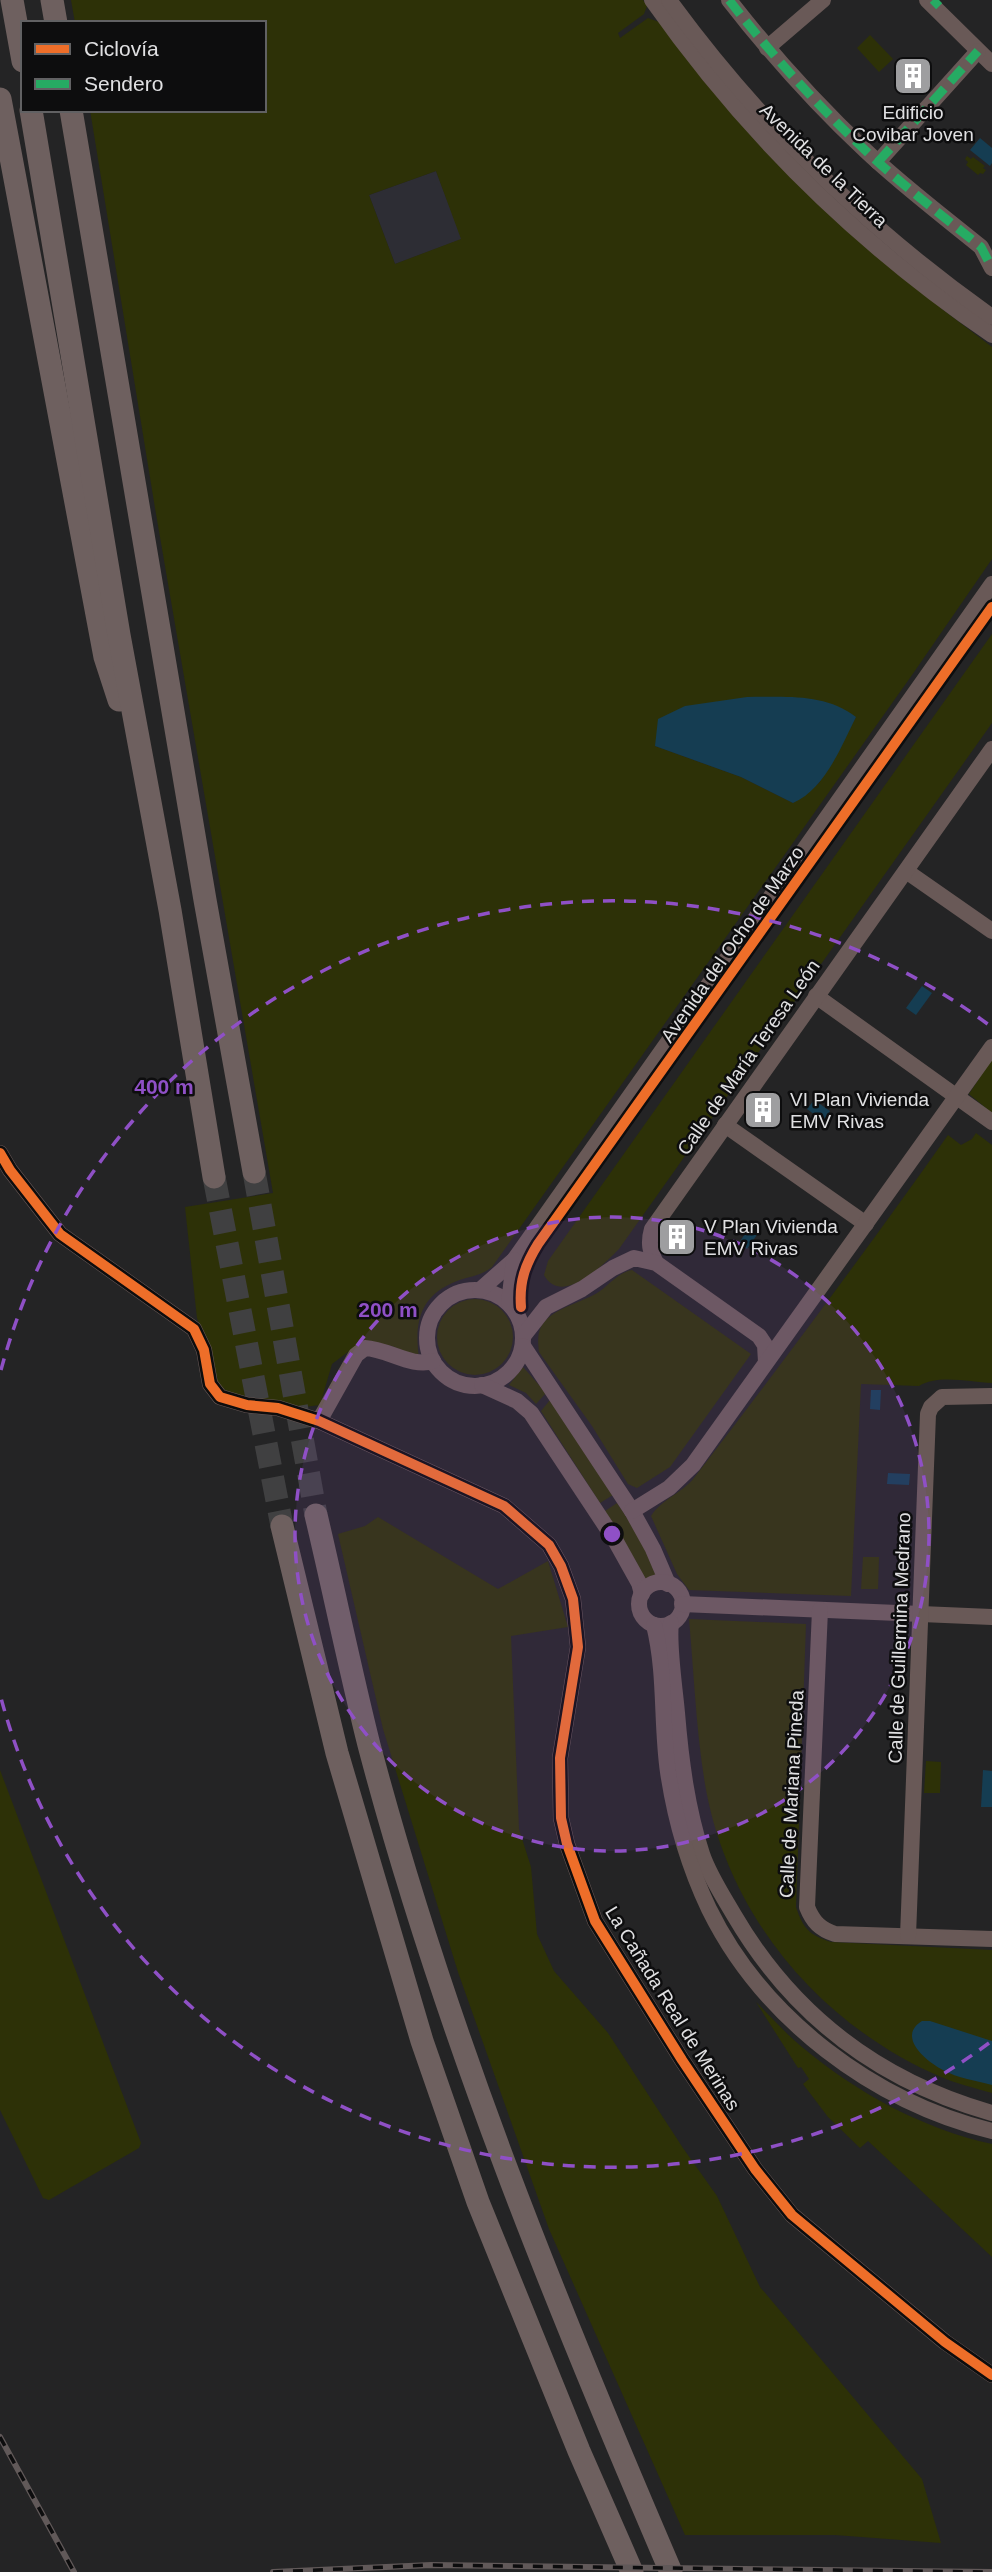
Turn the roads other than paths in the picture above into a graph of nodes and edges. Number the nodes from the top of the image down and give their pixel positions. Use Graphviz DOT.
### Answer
graph roads {
  1 [pos="12,0"];
  2 [pos="52,0"];
  3 [pos="652,0"];
  4 [pos="669,0"];
  5 [pos="729,0"];
  6 [pos="823,0"];
  7 [pos="933,2"];
  8 [pos="56,21"];
  9 [pos="766,48"];
  10 [pos="21,50"];
  11 [pos="978,51"];
  12 [pos="992,64"];
  13 [pos="0,99"];
  14 [pos="31,112"];
  15 [pos="71,112"];
  16 [pos="878,162"];
  17 [pos="987,250"];
  18 [pos="992,268"];
  19 [pos="992,317"];
  20 [pos="992,335"];
  21 [pos="992,583"];
  22 [pos="992,749"];
  23 [pos="150,801"];
  24 [pos="906,870"];
  25 [pos="992,931"];
  26 [pos="816,996"];
  27 [pos="992,1047"];
  28 [pos="957,1097"];
  29 [pos="992,1122"];
  30 [pos="725,1125"];
  31 [pos="0,1153"];
  32 [pos="254,1172"];
  33 [pos="214,1177"];
  34 [pos="866,1224"];
  35 [pos="514,1260"];
  36 [pos="656,1263"];
  37 [pos="480,1290"];
  38 [pos="509,1303"];
  39 [pos="759,1336"];
  40 [pos="786,1337"];
  41 [pos="523,1340"];
  42 [pos="433,1361"];
  43 [pos="766,1362"];
  44 [pos="482,1385"];
  45 [pos="992,1396"];
  46 [pos="319,1421"];
  47 [pos="632,1511"];
  48 [pos="316,1515"];
  49 [pos="282,1526"];
  50 [pos="668,1584"];
  51 [pos="642,1594"];
  52 [pos="682,1604"];
  53 [pos="821,1610"];
  54 [pos="921,1614"];
  55 [pos="992,1617"];
  56 [pos="663,1624"];
  57 [pos="908,1936"];
  58 [pos="992,1939"];
  59 [pos="992,2113"];
  60 [pos="992,2131"];
  61 [pos="992,2375"];
  62 [pos="632,2572"];
  63 [pos="671,2572"];
  1 -- 10 [label="highway"];
  2 -- 8 [label="highway"];
  3 -- 20 [label="street, Avenida de la Tierra"];
  4 -- 19 [label="street, Avenida de la Tierra"];
  5 -- 9 [label="street"];
  6 -- 9 [label="street"];
  7 -- 11 [label="street"];
  9 -- 16 [label="street"];
  11 -- 12 [label="street"];
  11 -- 16 [label="street"];
  13 -- 23 [label="highway"];
  14 -- 23 [label="highway"];
  15 -- 32 [label="highway"];
  16 -- 17 [label="street"];
  17 -- 18 [label="street"];
  21 -- 35 [label="street, Avenida del Ocho de Marzo"];
  22 -- 24 [label="street, Calle de María Teresa León"];
  23 -- 33 [label="highway"];
  24 -- 25 [label="street"];
  24 -- 26 [label="street, Calle de María Teresa León"];
  26 -- 28 [label="street"];
  26 -- 30 [label="street, Calle de María Teresa León"];
  27 -- 28 [label="street"];
  28 -- 29 [label="street"];
  28 -- 34 [label="street"];
  30 -- 34 [label="street"];
  30 -- 36 [label="street, Calle de María Teresa León"];
  31 -- 46 [label="street, La Cañada Real de Merinas"];
  34 -- 40 [label="street"];
  35 -- 37 [label="street, Avenida del Ocho de Marzo"];
  35 -- 38 [label="street, Avenida del Ocho de Marzo"];
  36 -- 39 [label="street"];
  36 -- 41 [label="street"];
  37 -- 38 [label="street"];
  37 -- 42 [label="street"];
  38 -- 41 [label="street"];
  39 -- 40 [label="street"];
  39 -- 43 [label="street"];
  40 -- 43 [label="street"];
  41 -- 44 [label="street"];
  41 -- 47 [label="street"];
  42 -- 44 [label="street"];
  42 -- 46 [label="street"];
  43 -- 47 [label="street"];
  44 -- 51 [label="street"];
  45 -- 54 [label="street, Calle de Guillermina Medrano"];
  46 -- 61 [label="street, La Cañada Real de Merinas"];
  47 -- 50 [label="street"];
  48 -- 63 [label="highway"];
  49 -- 62 [label="highway"];
  50 -- 51 [label="street"];
  50 -- 52 [label="street"];
  51 -- 56 [label="street"];
  52 -- 53 [label="street"];
  52 -- 56 [label="street"];
  53 -- 54 [label="street"];
  53 -- 57 [label="street, Calle de Mariana Pineda"];
  54 -- 55 [label="street"];
  54 -- 57 [label="street, Calle de Guillermina Medrano"];
  56 -- 59 [label="street"];
  56 -- 60 [label="street"];
  57 -- 58 [label="street, Calle de Mariana Pineda"];
}
